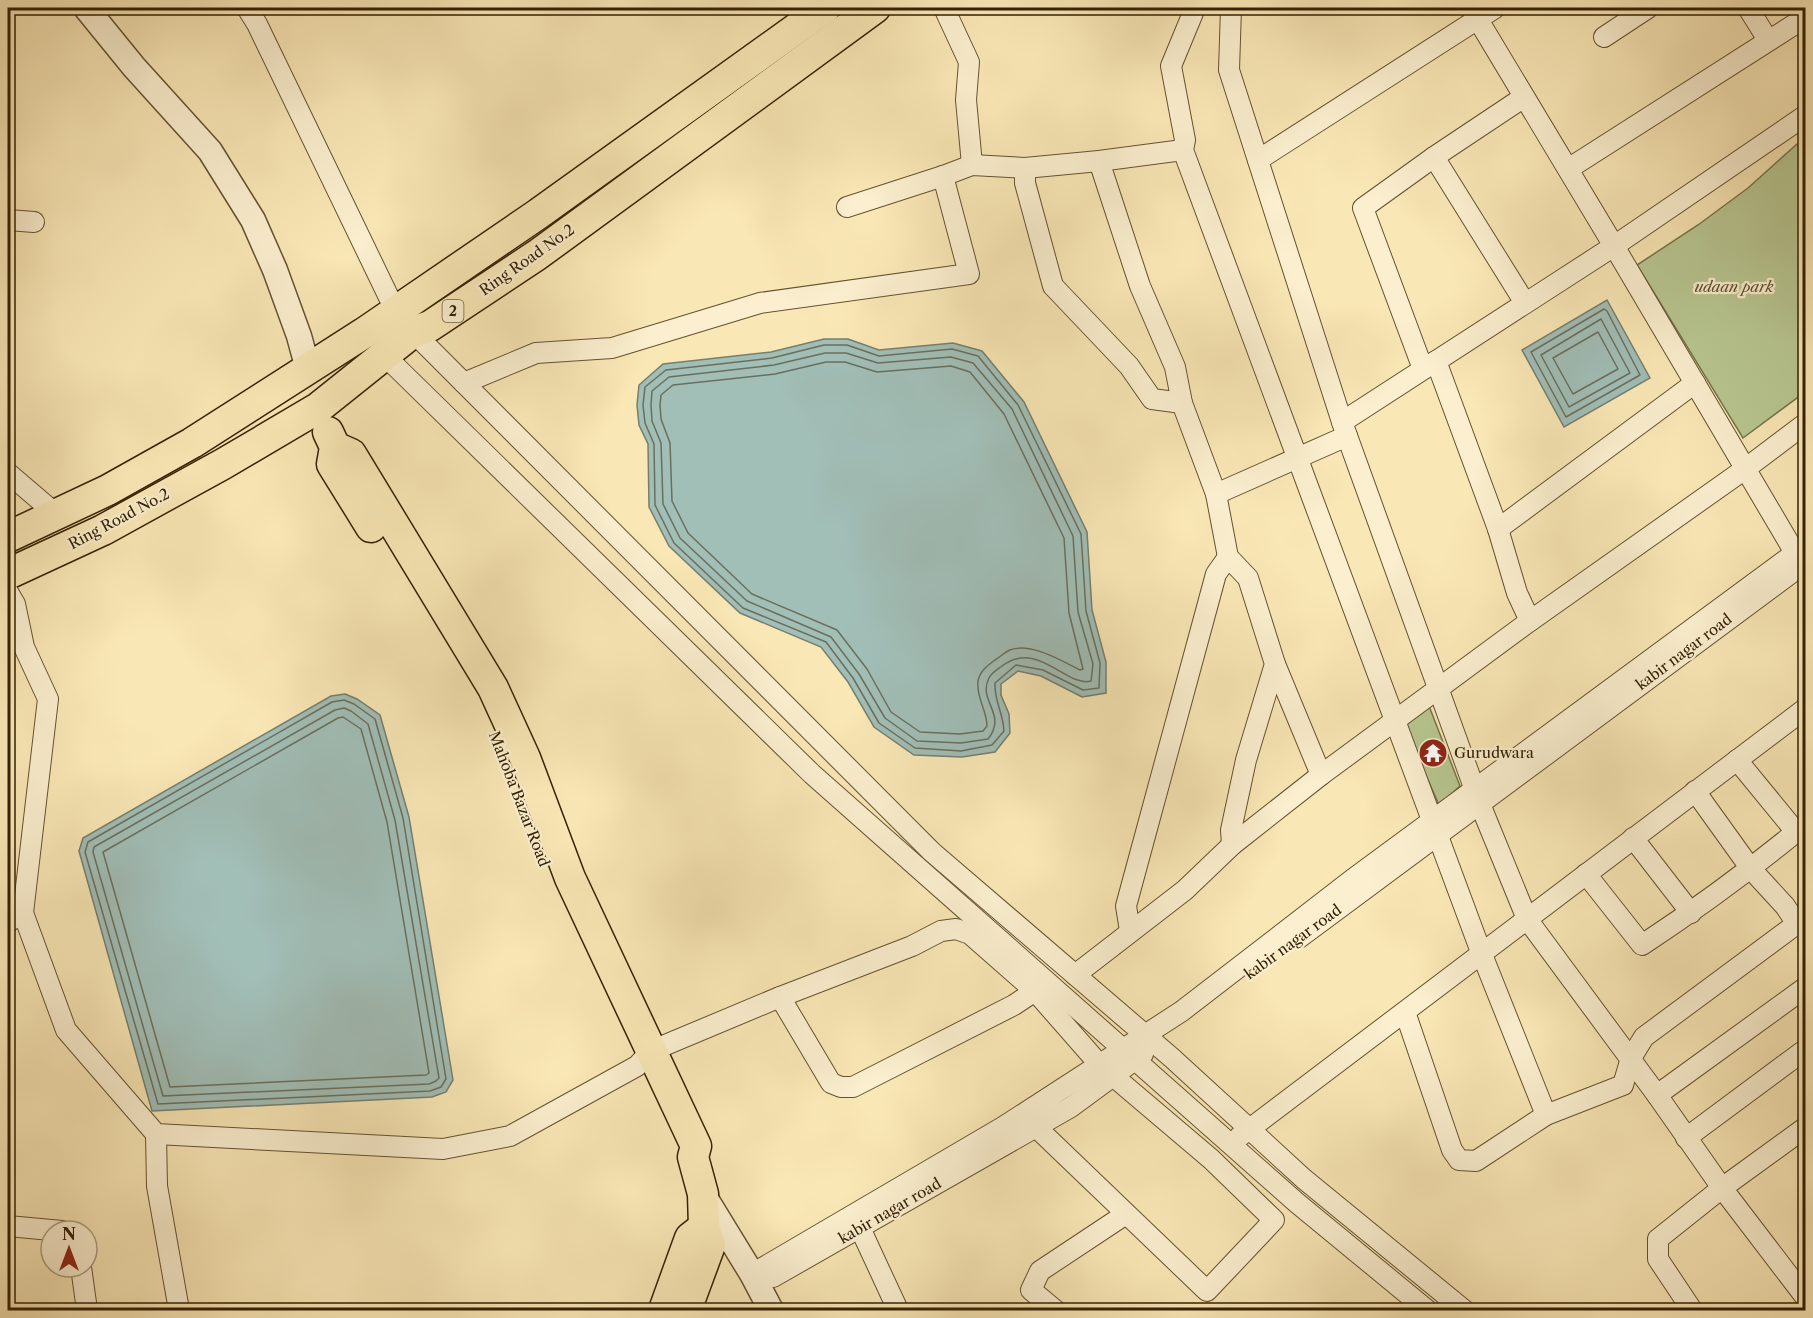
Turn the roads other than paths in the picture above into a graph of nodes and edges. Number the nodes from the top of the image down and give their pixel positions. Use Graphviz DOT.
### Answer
graph roads {
  1 [pos="86,8"];
  2 [pos="247,8"];
  3 [pos="825,8"];
  4 [pos="875,8"];
  5 [pos="944,8"];
  6 [pos="1195,8"];
  7 [pos="1231,8"];
  8 [pos="1495,8"];
  9 [pos="1648,8"];
  10 [pos="1748,8"];
  11 [pos="1474,13"];
  12 [pos="1806,17"];
  13 [pos="1604,37"];
  14 [pos="1768,40"];
  15 [pos="1524,97"];
  16 [pos="1806,115"];
  17 [pos="1183,150"];
  18 [pos="1434,157"];
  19 [pos="1258,160"];
  20 [pos="1099,161"];
  21 [pos="972,165"];
  22 [pos="1025,168"];
  23 [pos="1568,169"];
  24 [pos="943,176"];
  25 [pos="847,207"];
  26 [pos="8,220"];
  27 [pos="34,222"];
  28 [pos="1614,246"];
  29 [pos="1525,303"];
  30 [pos="404,322"];
  31 [pos="384,355"];
  32 [pos="1429,365"];
  33 [pos="308,369"];
  34 [pos="464,383"];
  35 [pos="1695,383"];
  36 [pos="1182,404"];
  37 [pos="318,408"];
  38 [pos="1806,423"];
  39 [pos="1345,429"];
  40 [pos="1298,458"];
  41 [pos="1745,469"];
  42 [pos="8,473"];
  43 [pos="1216,494"];
  44 [pos="56,514"];
  45 [pos="1498,529"];
  46 [pos="8,537"];
  47 [pos="1802,556"];
  48 [pos="1228,557"];
  49 [pos="8,574"];
  50 [pos="8,592"];
  51 [pos="1530,621"];
  52 [pos="1275,664"];
  53 [pos="1439,690"];
  54 [pos="1806,708"];
  55 [pos="1395,721"];
  56 [pos="1737,760"];
  57 [pos="1321,775"];
  58 [pos="1695,791"];
  59 [pos="1477,797"];
  60 [pos="1436,827"];
  61 [pos="1633,838"];
  62 [pos="1232,845"];
  63 [pos="1751,869"];
  64 [pos="1586,874"];
  65 [pos="1690,913"];
  66 [pos="15,918"];
  67 [pos="1527,919"];
  68 [pos="1801,921"];
  69 [pos="1130,931"];
  70 [pos="1480,952"];
  71 [pos="1075,975"];
  72 [pos="1806,987"];
  73 [pos="1035,991"];
  74 [pos="780,997"];
  75 [pos="1405,1012"];
  76 [pos="1150,1040"];
  77 [pos="1806,1049"];
  78 [pos="1128,1055"];
  79 [pos="1631,1058"];
  80 [pos="644,1059"];
  81 [pos="1106,1070"];
  82 [pos="1657,1095"];
  83 [pos="1546,1115"];
  84 [pos="1036,1127"];
  85 [pos="1806,1127"];
  86 [pos="1249,1129"];
  87 [pos="156,1134"];
  88 [pos="1686,1138"];
  89 [pos="1230,1144"];
  90 [pos="1211,1159"];
  91 [pos="1722,1188"];
  92 [pos="702,1194"];
  93 [pos="1126,1214"];
  94 [pos="8,1226"];
  95 [pos="704,1227"];
  96 [pos="860,1228"];
  97 [pos="39,1229"];
  98 [pos="83,1279"];
  99 [pos="755,1280"];
  100 [pos="1806,1298"];
  101 [pos="87,1311"];
  102 [pos="179,1311"];
  103 [pos="664,1311"];
  104 [pos="686,1311"];
  105 [pos="771,1311"];
  106 [pos="898,1311"];
  107 [pos="1055,1311"];
  108 [pos="1427,1311"];
  109 [pos="1464,1311"];
  110 [pos="1692,1311"];
  1 -- 33 [label="street"];
  2 -- 30 [label="street"];
  3 -- 30 [label="main road, Ring Road No.2 / 2"];
  4 -- 30 [label="main road, Ring Road No.2 / 2"];
  5 -- 21 [label="street"];
  6 -- 17 [label="street"];
  7 -- 19 [label="street"];
  8 -- 11 [label="street"];
  9 -- 13 [label="street"];
  10 -- 14 [label="street"];
  11 -- 15 [label="street"];
  11 -- 19 [label="street"];
  12 -- 14 [label="street"];
  14 -- 23 [label="street"];
  15 -- 18 [label="street"];
  15 -- 23 [label="street"];
  16 -- 28 [label="street"];
  17 -- 20 [label="street"];
  17 -- 40 [label="street"];
  18 -- 29 [label="street"];
  18 -- 32 [label="street"];
  19 -- 39 [label="street"];
  20 -- 22 [label="street"];
  20 -- 36 [label="street"];
  21 -- 22 [label="street"];
  21 -- 24 [label="street"];
  22 -- 36 [label="street"];
  23 -- 28 [label="street"];
  24 -- 25 [label="street"];
  24 -- 34 [label="street"];
  26 -- 27 [label="street"];
  28 -- 29 [label="street"];
  28 -- 35 [label="street"];
  29 -- 32 [label="street"];
  30 -- 31 [label="main road, Ring Road No.2 / 2"];
  30 -- 33 [label="main road, Ring Road No.2 / 2"];
  30 -- 34 [label="street"];
  31 -- 37 [label="main road, Ring Road No.2 / 2"];
  31 -- 78 [label="street"];
  32 -- 39 [label="street"];
  32 -- 45 [label="street"];
  33 -- 37 [label="main road, Mahoba Bazar Road"];
  33 -- 44 [label="main road, Ring Road No.2 / 2"];
  34 -- 71 [label="street"];
  35 -- 41 [label="street"];
  35 -- 45 [label="street"];
  36 -- 43 [label="street"];
  37 -- 49 [label="main road, Ring Road No.2 / 2"];
  37 -- 80 [label="main road, Mahoba Bazar Road"];
  38 -- 41 [label="street"];
  39 -- 40 [label="street"];
  39 -- 53 [label="street"];
  40 -- 43 [label="street"];
  40 -- 55 [label="street"];
  41 -- 47 [label="street"];
  41 -- 51 [label="street"];
  42 -- 44 [label="street"];
  43 -- 48 [label="street"];
  44 -- 46 [label="main road, Ring Road No.2 / 2"];
  45 -- 51 [label="street"];
  47 -- 59 [label="street, kabir nagar road"];
  48 -- 52 [label="street"];
  48 -- 69 [label="street"];
  50 -- 66 [label="street"];
  51 -- 53 [label="street"];
  52 -- 57 [label="street"];
  52 -- 62 [label="street"];
  53 -- 55 [label="street"];
  53 -- 59 [label="street"];
  54 -- 56 [label="street"];
  55 -- 57 [label="street"];
  55 -- 60 [label="street"];
  56 -- 58 [label="street"];
  56 -- 63 [label="street"];
  57 -- 62 [label="street"];
  58 -- 61 [label="street"];
  58 -- 63 [label="street"];
  59 -- 60 [label="street, kabir nagar road"];
  59 -- 67 [label="street"];
  60 -- 70 [label="street"];
  60 -- 76 [label="street, kabir nagar road"];
  61 -- 64 [label="street"];
  61 -- 65 [label="street"];
  62 -- 69 [label="street"];
  63 -- 65 [label="street"];
  63 -- 68 [label="street"];
  64 -- 65 [label="street"];
  64 -- 67 [label="street"];
  66 -- 87 [label="street"];
  67 -- 70 [label="street"];
  67 -- 79 [label="street"];
  68 -- 79 [label="street"];
  69 -- 71 [label="street"];
  70 -- 75 [label="street"];
  70 -- 83 [label="street"];
  71 -- 76 [label="street"];
  72 -- 82 [label="street"];
  73 -- 74 [label="street"];
  73 -- 74 [label="street"];
  73 -- 81 [label="street"];
  74 -- 80 [label="street"];
  75 -- 83 [label="street"];
  75 -- 86 [label="street"];
  76 -- 78 [label="street, kabir nagar road"];
  76 -- 86 [label="street"];
  77 -- 88 [label="street"];
  78 -- 81 [label="street, kabir nagar road"];
  78 -- 89 [label="street"];
  79 -- 82 [label="street"];
  79 -- 83 [label="street"];
  80 -- 87 [label="street"];
  80 -- 92 [label="main road, Mahoba Bazar Road"];
  81 -- 84 [label="street, kabir nagar road"];
  81 -- 90 [label="street"];
  81 -- 99 [label="street"];
  82 -- 88 [label="street"];
  84 -- 93 [label="street"];
  84 -- 96 [label="street, kabir nagar road"];
  85 -- 91 [label="street"];
  86 -- 89 [label="street"];
  86 -- 109 [label="street"];
  87 -- 102 [label="street"];
  88 -- 91 [label="street"];
  89 -- 90 [label="street"];
  89 -- 108 [label="street"];
  90 -- 93 [label="street"];
  91 -- 100 [label="street"];
  91 -- 110 [label="street"];
  92 -- 95 [label="main road"];
  92 -- 99 [label="street, Mahoba Bazar Road"];
  93 -- 107 [label="street"];
  94 -- 97 [label="street"];
  95 -- 103 [label="main road"];
  95 -- 104 [label="main road"];
  96 -- 99 [label="street, kabir nagar road"];
  96 -- 106 [label="street"];
  98 -- 101 [label="street"];
  99 -- 105 [label="street, Mahoba Bazar Road"];
}
